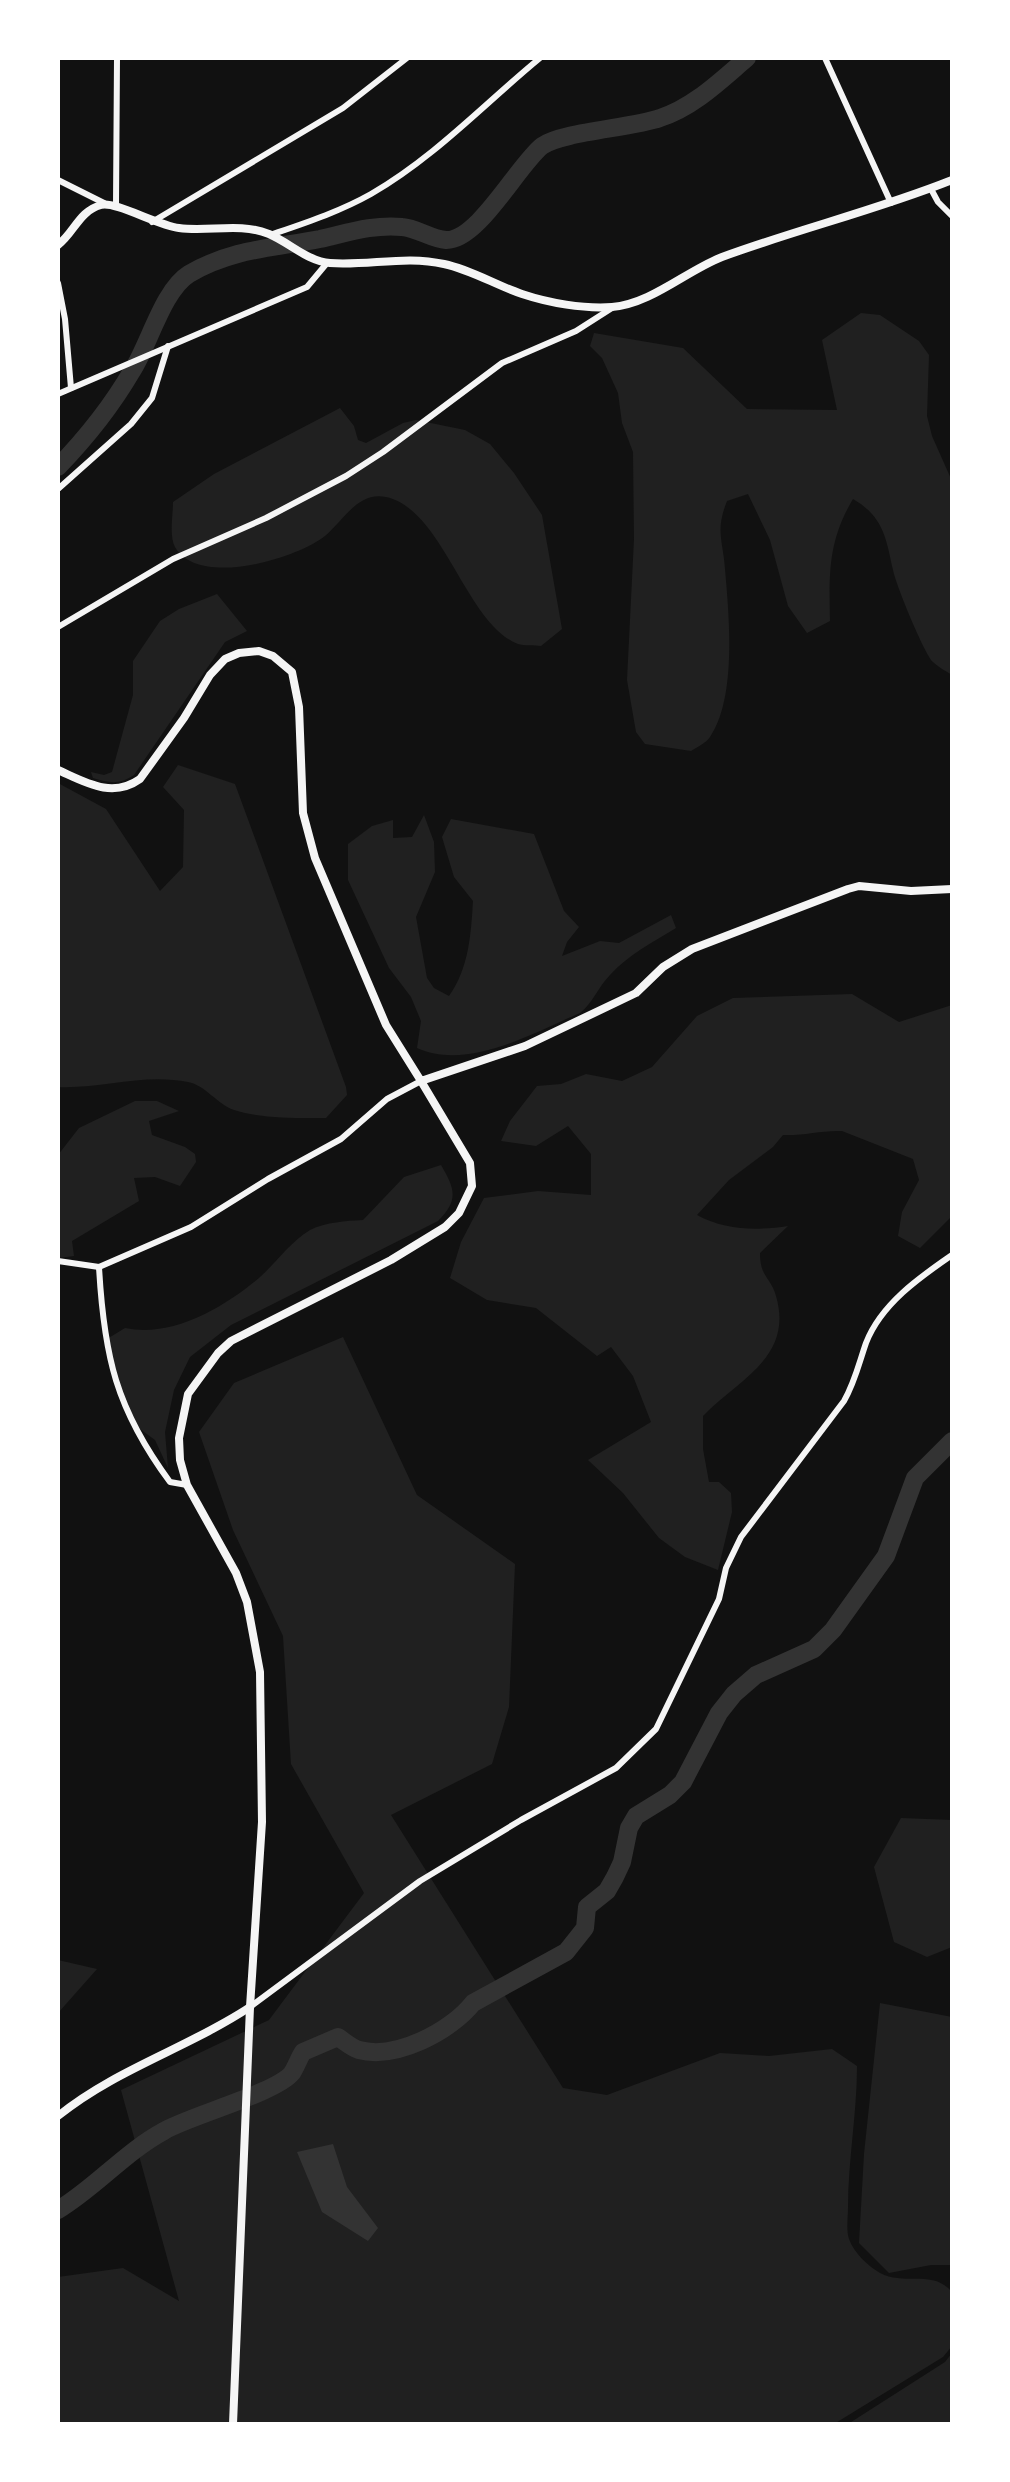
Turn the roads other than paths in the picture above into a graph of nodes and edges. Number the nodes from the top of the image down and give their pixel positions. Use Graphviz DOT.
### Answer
graph roads {
  1 [pos="116,58"];
  2 [pos="407,58"];
  3 [pos="540,58"];
  4 [pos="825,58"];
  5 [pos="58,180"];
  6 [pos="952,180"];
  7 [pos="931,189"];
  8 [pos="890,203"];
  9 [pos="110,204"];
  10 [pos="952,216"];
  11 [pos="152,222"];
  12 [pos="270,234"];
  13 [pos="58,245"];
  14 [pos="327,263"];
  15 [pos="58,283"];
  16 [pos="613,307"];
  17 [pos="168,346"];
  18 [pos="71,388"];
  19 [pos="58,394"];
  20 [pos="58,488"];
  21 [pos="58,627"];
  22 [pos="58,770"];
  23 [pos="952,889"];
  24 [pos="421,1081"];
  25 [pos="952,1254"];
  26 [pos="58,1260"];
  27 [pos="99,1267"];
  28 [pos="188,1485"];
  29 [pos="250,2007"];
  30 [pos="58,2116"];
  31 [pos="233,2424"];
  1 -- 9 [label="street"];
  2 -- 11 [label="street"];
  3 -- 12 [label="street"];
  4 -- 8 [label="street"];
  5 -- 9 [label="street"];
  6 -- 7 [label="street"];
  7 -- 8 [label="street"];
  7 -- 10 [label="street"];
  8 -- 16 [label="street"];
  9 -- 11 [label="street"];
  9 -- 13 [label="street"];
  11 -- 12 [label="street"];
  12 -- 14 [label="street"];
  14 -- 16 [label="street"];
  14 -- 17 [label="street"];
  15 -- 18 [label="street"];
  16 -- 21 [label="street"];
  17 -- 18 [label="street"];
  17 -- 20 [label="street"];
  18 -- 19 [label="street"];
  22 -- 24 [label="street"];
  23 -- 24 [label="street"];
  24 -- 27 [label="street"];
  24 -- 28 [label="street"];
  25 -- 29 [label="street"];
  26 -- 27 [label="street"];
  27 -- 28 [label="street"];
  28 -- 29 [label="street"];
  29 -- 30 [label="street"];
  29 -- 31 [label="street"];
}
